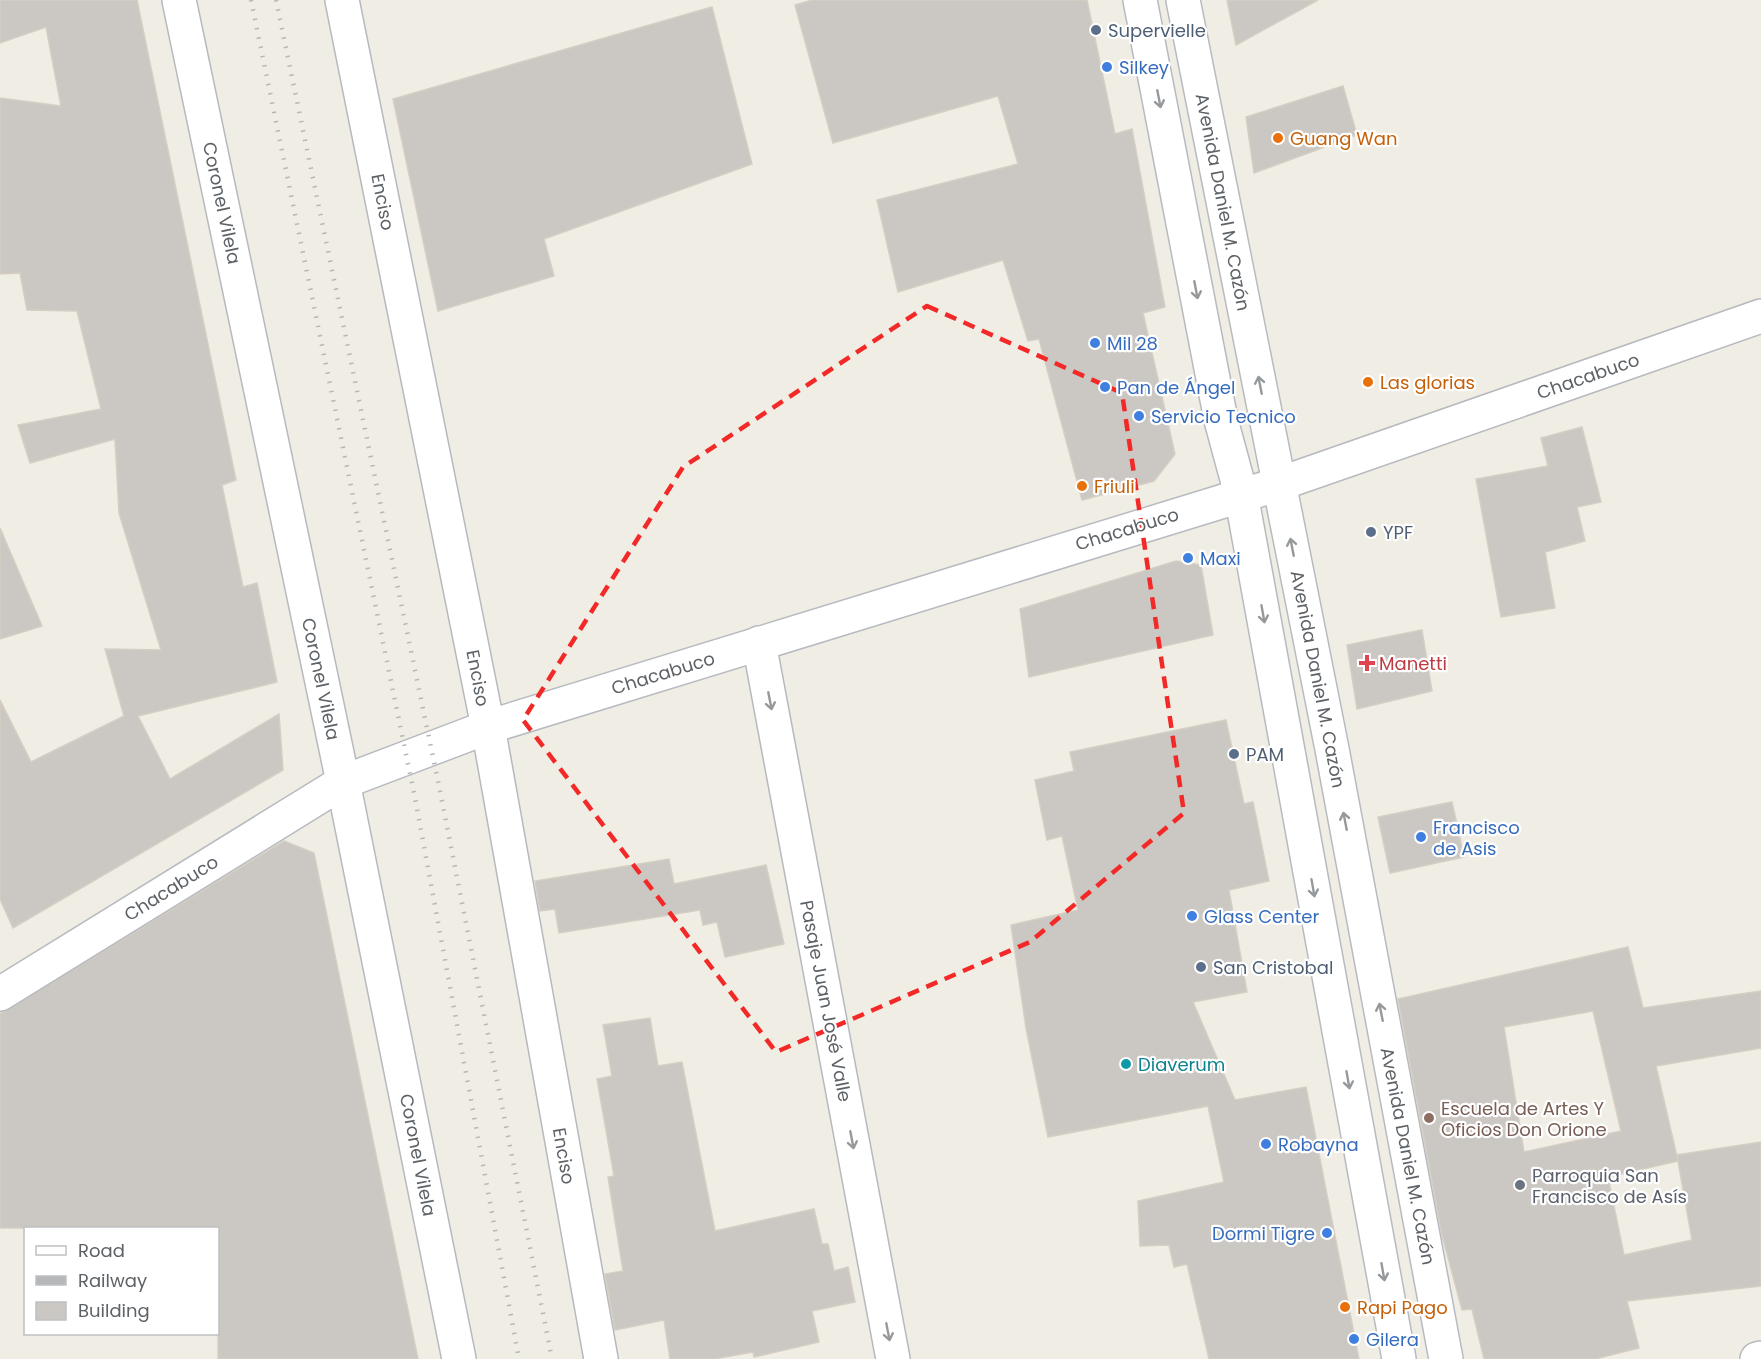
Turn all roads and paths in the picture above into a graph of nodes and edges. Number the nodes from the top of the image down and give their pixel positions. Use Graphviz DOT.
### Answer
graph roads {
  1 [pos="179,0"];
  2 [pos="342,0"];
  3 [pos="1140,0"];
  4 [pos="1184,0"];
  5 [pos="1761,316"];
  6 [pos="1279,484"];
  7 [pos="1241,494"];
  8 [pos="759,643"];
  9 [pos="488,727"];
  10 [pos="343,782"];
  11 [pos="0,994"];
  12 [pos="459,1359"];
  13 [pos="601,1359"];
  14 [pos="893,1359"];
  15 [pos="1399,1359"];
  16 [pos="1446,1359"];
  1 -- 10 [label="street, Coronel Vilela"];
  2 -- 9 [label="street, Enciso"];
  3 -- 7 [label="street, one-way"];
  6 -- 4 [label="street, Avenida Daniel M. Cazón, one-way"];
  5 -- 6 [label="street, Chacabuco"];
  6 -- 7 [label="street, Chacabuco"];
  16 -- 6 [label="street, Avenida Daniel M. Cazón, one-way"];
  7 -- 8 [label="street, Chacabuco"];
  7 -- 15 [label="street, one-way"];
  8 -- 9 [label="street, Chacabuco"];
  8 -- 14 [label="street, Pasaje Juan José Valle, one-way"];
  9 -- 10 [label="street, Chacabuco"];
  9 -- 13 [label="street, Enciso"];
  10 -- 11 [label="street, Chacabuco"];
  10 -- 12 [label="street, Coronel Vilela"];
}
